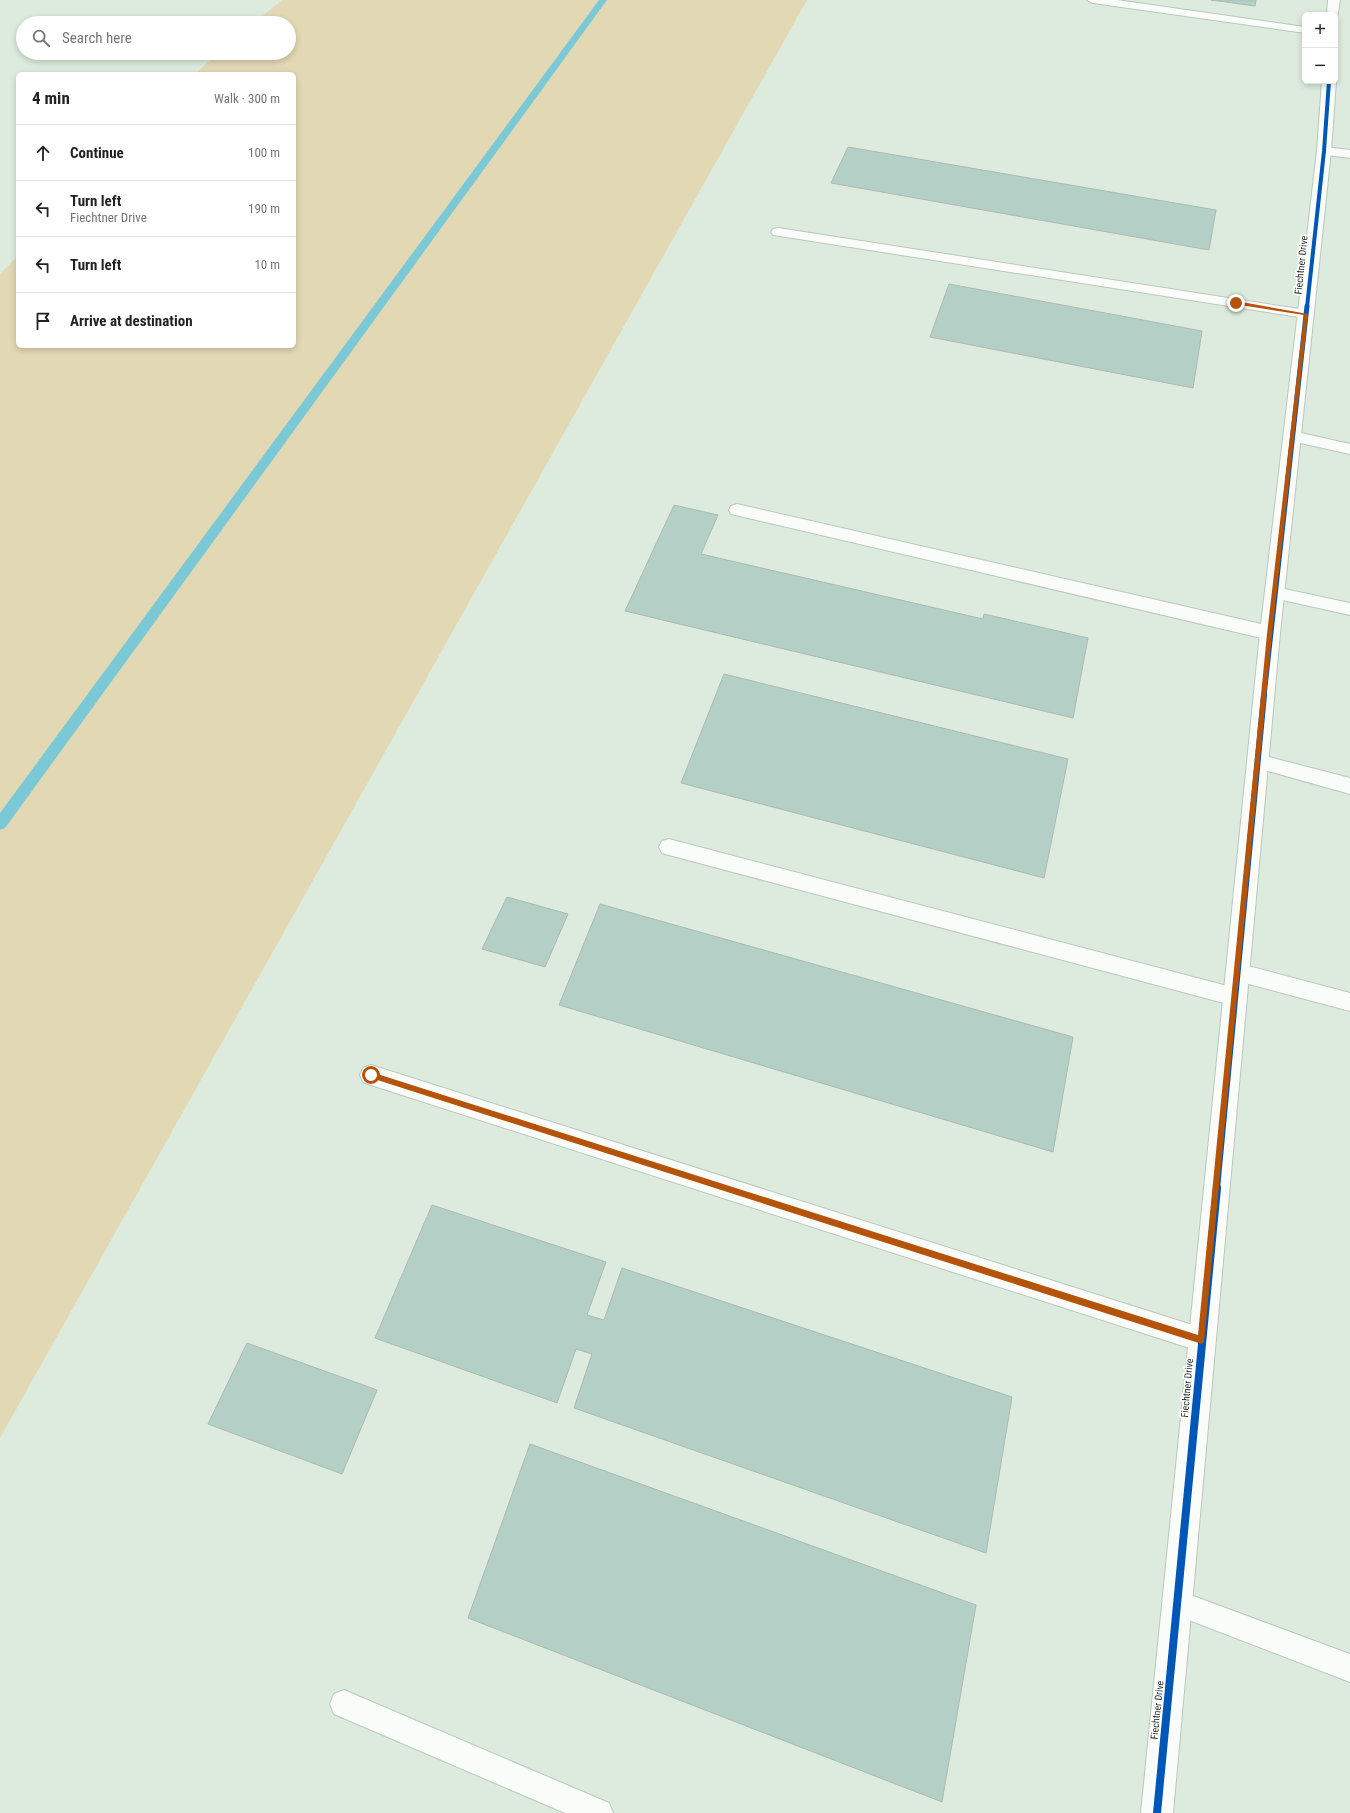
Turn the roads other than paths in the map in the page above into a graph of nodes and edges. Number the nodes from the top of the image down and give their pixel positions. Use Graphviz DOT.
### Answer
graph roads {
  1 [pos="1093,0"];
  2 [pos="1334,0"];
  3 [pos="1333,12"];
  4 [pos="1302,30"];
  5 [pos="1329,84"];
  6 [pos="1324,151"];
  7 [pos="1350,154"];
  8 [pos="778,232"];
  9 [pos="1306,314"];
  10 [pos="1292,436"];
  11 [pos="1350,449"];
  12 [pos="738,510"];
  13 [pos="1275,593"];
  14 [pos="1350,609"];
  15 [pos="1270,634"];
  16 [pos="1257,761"];
  17 [pos="1350,786"];
  18 [pos="669,847"];
  19 [pos="1237,972"];
  20 [pos="1235,997"];
  21 [pos="1350,1002"];
  22 [pos="371,1075"];
  23 [pos="1202,1340"];
  24 [pos="1177,1603"];
  25 [pos="1350,1668"];
  26 [pos="344,1704"];
  27 [pos="599,1813"];
  28 [pos="1157,1813"];
  1 -- 4 [label="lane"];
  2 -- 3 [label="street"];
  5 -- 6 [label="street, Fiechtner Drive"];
  6 -- 7 [label="street"];
  6 -- 9 [label="street, Fiechtner Drive"];
  8 -- 9 [label="lane"];
  9 -- 10 [label="street, Fiechtner Drive"];
  10 -- 11 [label="lane"];
  10 -- 13 [label="street, Fiechtner Drive"];
  12 -- 15 [label="lane"];
  13 -- 14 [label="lane"];
  13 -- 15 [label="street, Fiechtner Drive"];
  15 -- 16 [label="street, Fiechtner Drive"];
  16 -- 17 [label="lane"];
  16 -- 19 [label="street, Fiechtner Drive"];
  18 -- 20 [label="lane"];
  19 -- 20 [label="street, Fiechtner Drive"];
  19 -- 21 [label="lane"];
  20 -- 23 [label="street, Fiechtner Drive"];
  22 -- 23 [label="lane"];
  23 -- 24 [label="street, Fiechtner Drive"];
  24 -- 25 [label="lane"];
  24 -- 28 [label="street, Fiechtner Drive"];
  26 -- 27 [label="lane"];
}
